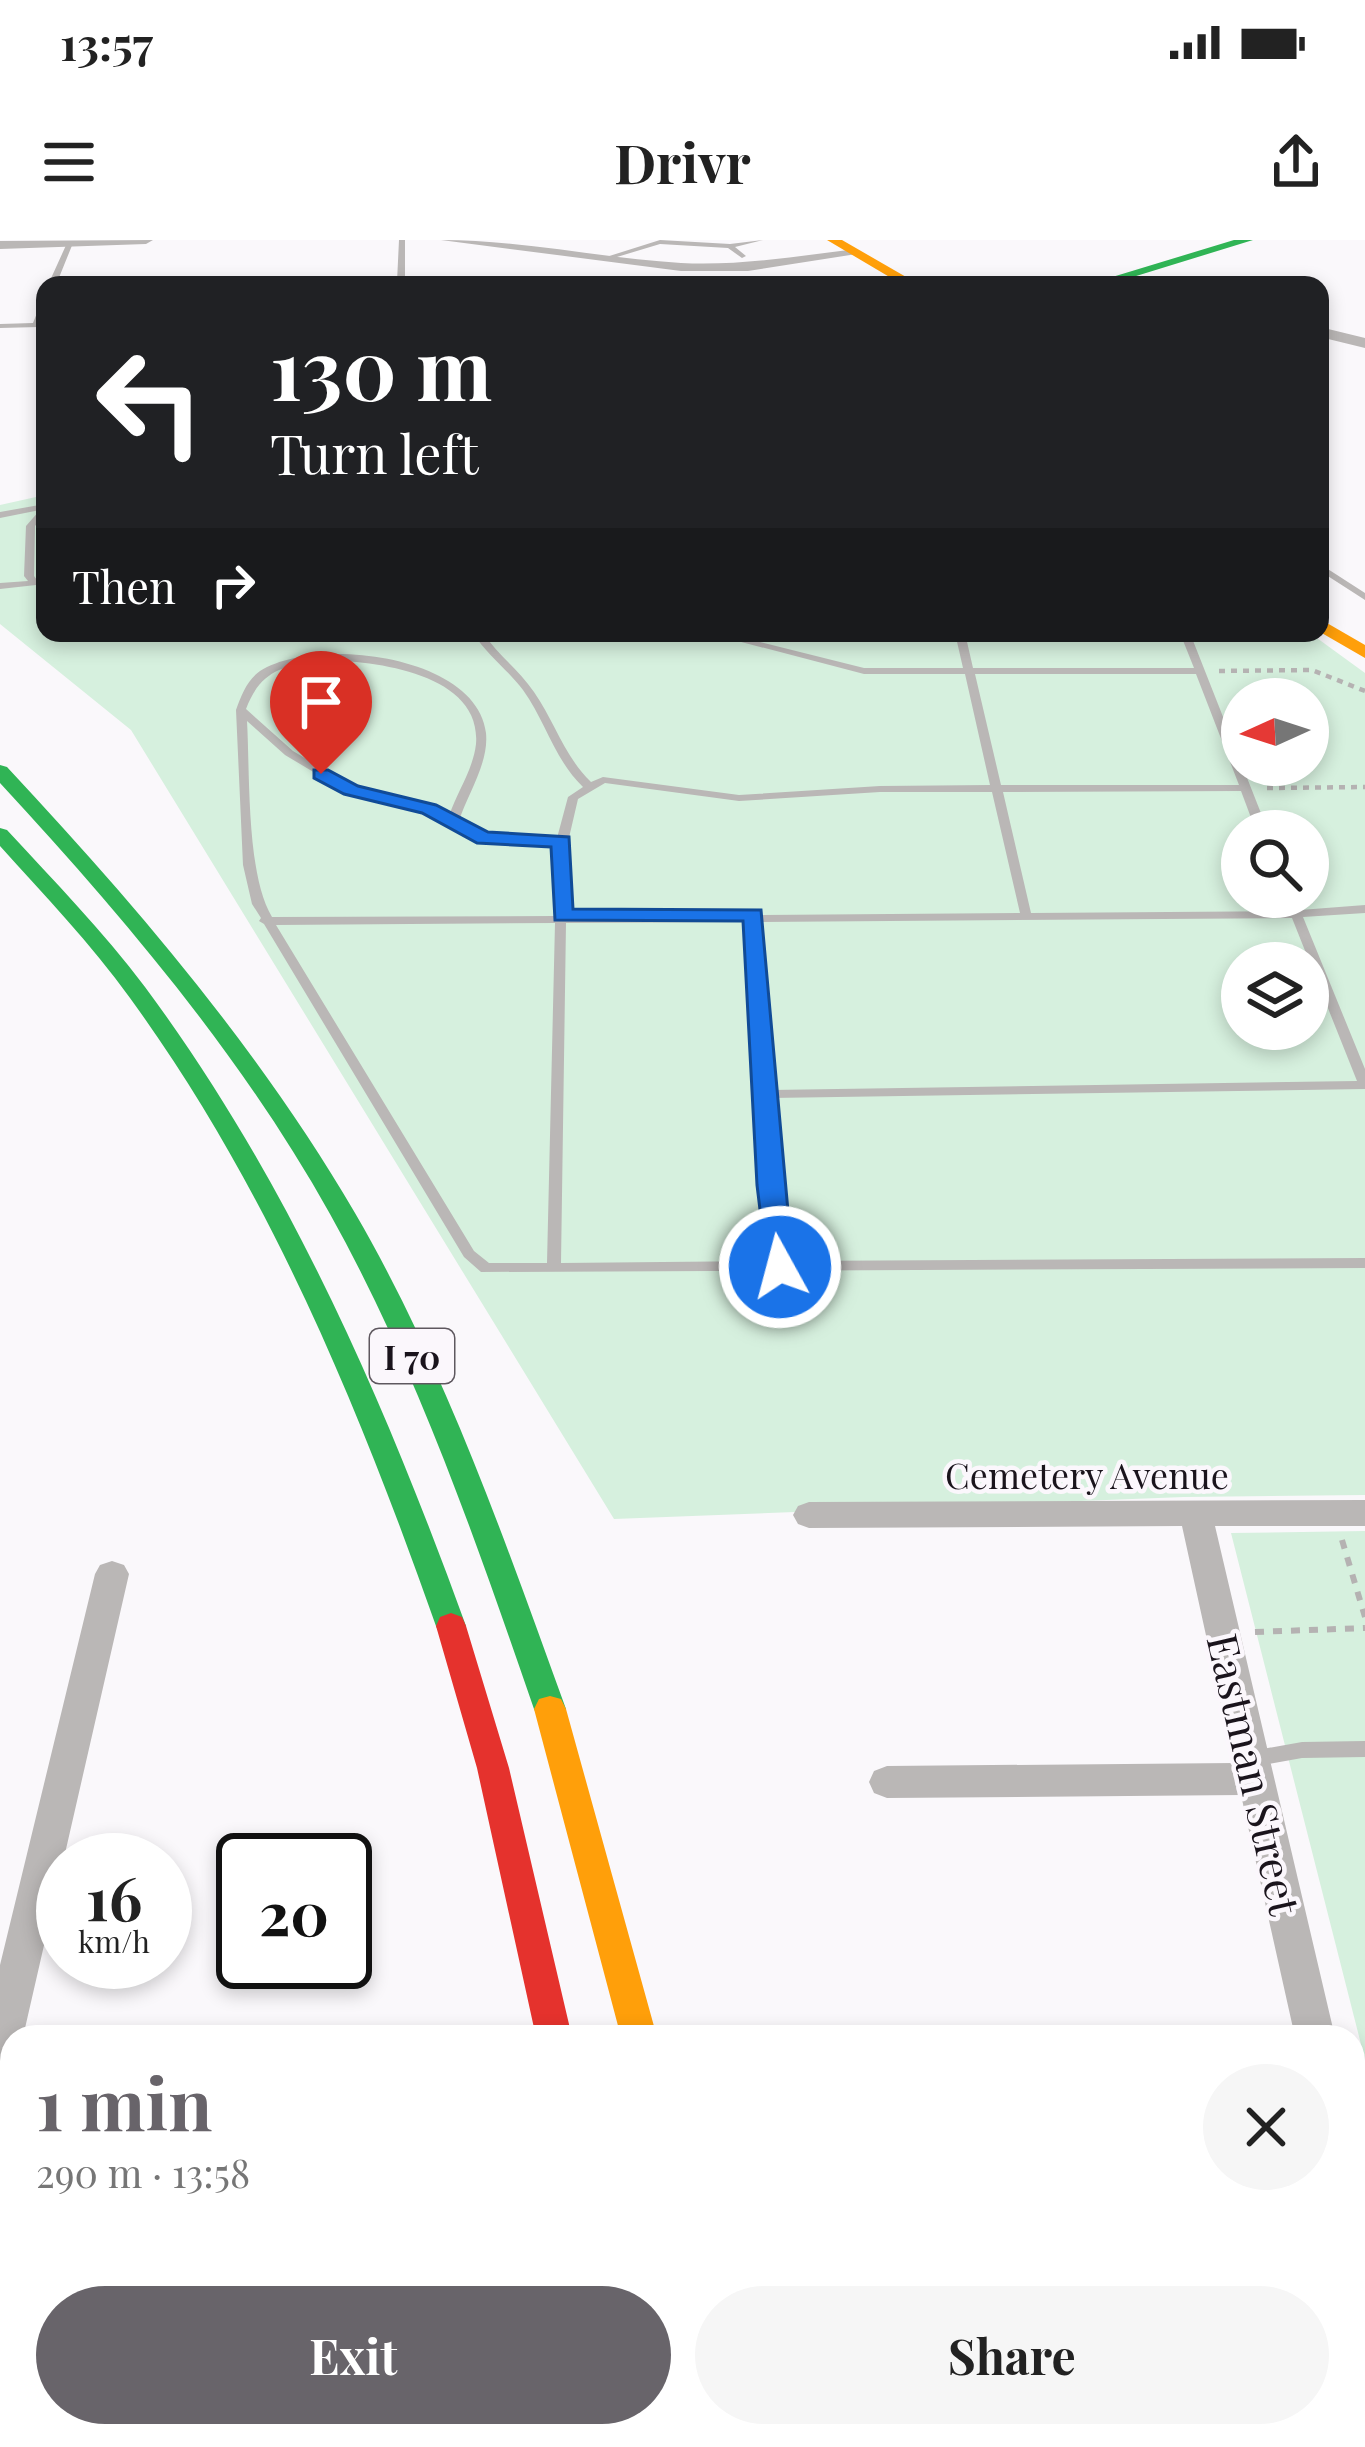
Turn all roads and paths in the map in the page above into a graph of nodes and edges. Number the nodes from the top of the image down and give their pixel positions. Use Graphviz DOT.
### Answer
graph roads {
  1 [pos="146,240"];
  2 [pos="402,240"];
  3 [pos="448,240"];
  4 [pos="760,240"];
  5 [pos="1247,240"];
  6 [pos="70,243"];
  7 [pos="0,245"];
  8 [pos="843,245"];
  9 [pos="736,251"];
  10 [pos="615,259"];
  11 [pos="56,276"];
  12 [pos="401,276"];
  13 [pos="897,276"];
  14 [pos="1149,276"];
  15 [pos="36,325"];
  16 [pos="0,326"];
  17 [pos="1329,334"];
  18 [pos="1365,343"];
  19 [pos="36,509"];
  20 [pos="0,515"];
  21 [pos="36,520"];
  22 [pos="1329,573"];
  23 [pos="36,581"];
  24 [pos="36,583"];
  25 [pos="0,586"];
  26 [pos="1365,597"];
  27 [pos="1329,630"];
  28 [pos="483,642"];
  29 [pos="756,642"];
  30 [pos="962,642"];
  31 [pos="1188,642"];
  32 [pos="1365,653"];
  33 [pos="1200,671"];
  34 [pos="970,675"];
  35 [pos="1365,691"];
  36 [pos="241,710"];
  37 [pos="0,771"];
  38 [pos="588,784"];
  39 [pos="1365,787"];
  40 [pos="1245,788"];
  41 [pos="997,789"];
  42 [pos="1254,810"];
  43 [pos="454,819"];
  44 [pos="0,834"];
  45 [pos="562,842"];
  46 [pos="1365,909"];
  47 [pos="1329,911"];
  48 [pos="1221,913"];
  49 [pos="754,914"];
  50 [pos="562,915"];
  51 [pos="1026,915"];
  52 [pos="1298,918"];
  53 [pos="265,921"];
  54 [pos="1360,1068"];
  55 [pos="1365,1085"];
  56 [pos="766,1094"];
  57 [pos="1365,1263"];
  58 [pos="780,1267"];
  59 [pos="554,1268"];
  60 [pos="1195,1512"];
  61 [pos="1350,1513"];
  62 [pos="808,1515"];
  63 [pos="112,1574"];
  64 [pos="1365,1617"];
  65 [pos="1365,1628"];
  66 [pos="1222,1634"];
  67 [pos="1365,1749"];
  68 [pos="1253,1769"];
  69 [pos="887,1782"];
  70 [pos="5,2025"];
  71 [pos="552,2025"];
  72 [pos="636,2025"];
  73 [pos="1312,2025"];
  1 -- 6 [label="street"];
  2 -- 12 [label="lane"];
  3 -- 10 [label="street"];
  4 -- 9 [label="lane"];
  5 -- 14 [label="main road"];
  6 -- 7 [label="street"];
  6 -- 11 [label="lane"];
  8 -- 9 [label="street"];
  8 -- 10 [label="street"];
  8 -- 13 [label="main road"];
  9 -- 10 [label="street"];
  15 -- 16 [label="lane"];
  17 -- 18 [label="street"];
  19 -- 20 [label="lane"];
  21 -- 23 [label="lane"];
  22 -- 26 [label="lane"];
  24 -- 25 [label="lane"];
  27 -- 32 [label="main road"];
  28 -- 38 [label="lane"];
  29 -- 34 [label="lane"];
  30 -- 34 [label="lane"];
  31 -- 33 [label="lane"];
  33 -- 34 [label="lane"];
  33 -- 35 [label="path"];
  33 -- 40 [label="lane"];
  34 -- 41 [label="lane"];
  36 -- 43 [label="lane"];
  36 -- 43 [label="lane"];
  36 -- 53 [label="lane"];
  37 -- 72 [label="main road, I 70"];
  38 -- 41 [label="lane"];
  38 -- 45 [label="lane"];
  39 -- 40 [label="path"];
  40 -- 41 [label="lane"];
  40 -- 42 [label="lane"];
  41 -- 51 [label="lane"];
  43 -- 45 [label="lane"];
  44 -- 71 [label="main road, I 70"];
  45 -- 50 [label="lane"];
  46 -- 47 [label="lane"];
  48 -- 51 [label="lane"];
  49 -- 50 [label="lane"];
  49 -- 51 [label="lane"];
  49 -- 56 [label="lane"];
  50 -- 53 [label="lane"];
  50 -- 59 [label="lane"];
  52 -- 54 [label="lane"];
  53 -- 59 [label="lane"];
  54 -- 55 [label="lane"];
  55 -- 56 [label="lane"];
  56 -- 58 [label="lane"];
  57 -- 58 [label="lane"];
  58 -- 59 [label="lane"];
  60 -- 61 [label="street, Cemetery Avenue"];
  60 -- 62 [label="street, Cemetery Avenue"];
  60 -- 66 [label="street, Eastman Street"];
  61 -- 64 [label="path"];
  63 -- 70 [label="street"];
  65 -- 66 [label="path"];
  66 -- 68 [label="street, Eastman Street"];
  67 -- 68 [label="lane"];
  68 -- 69 [label="street"];
  68 -- 73 [label="street, Eastman Street"];
}
